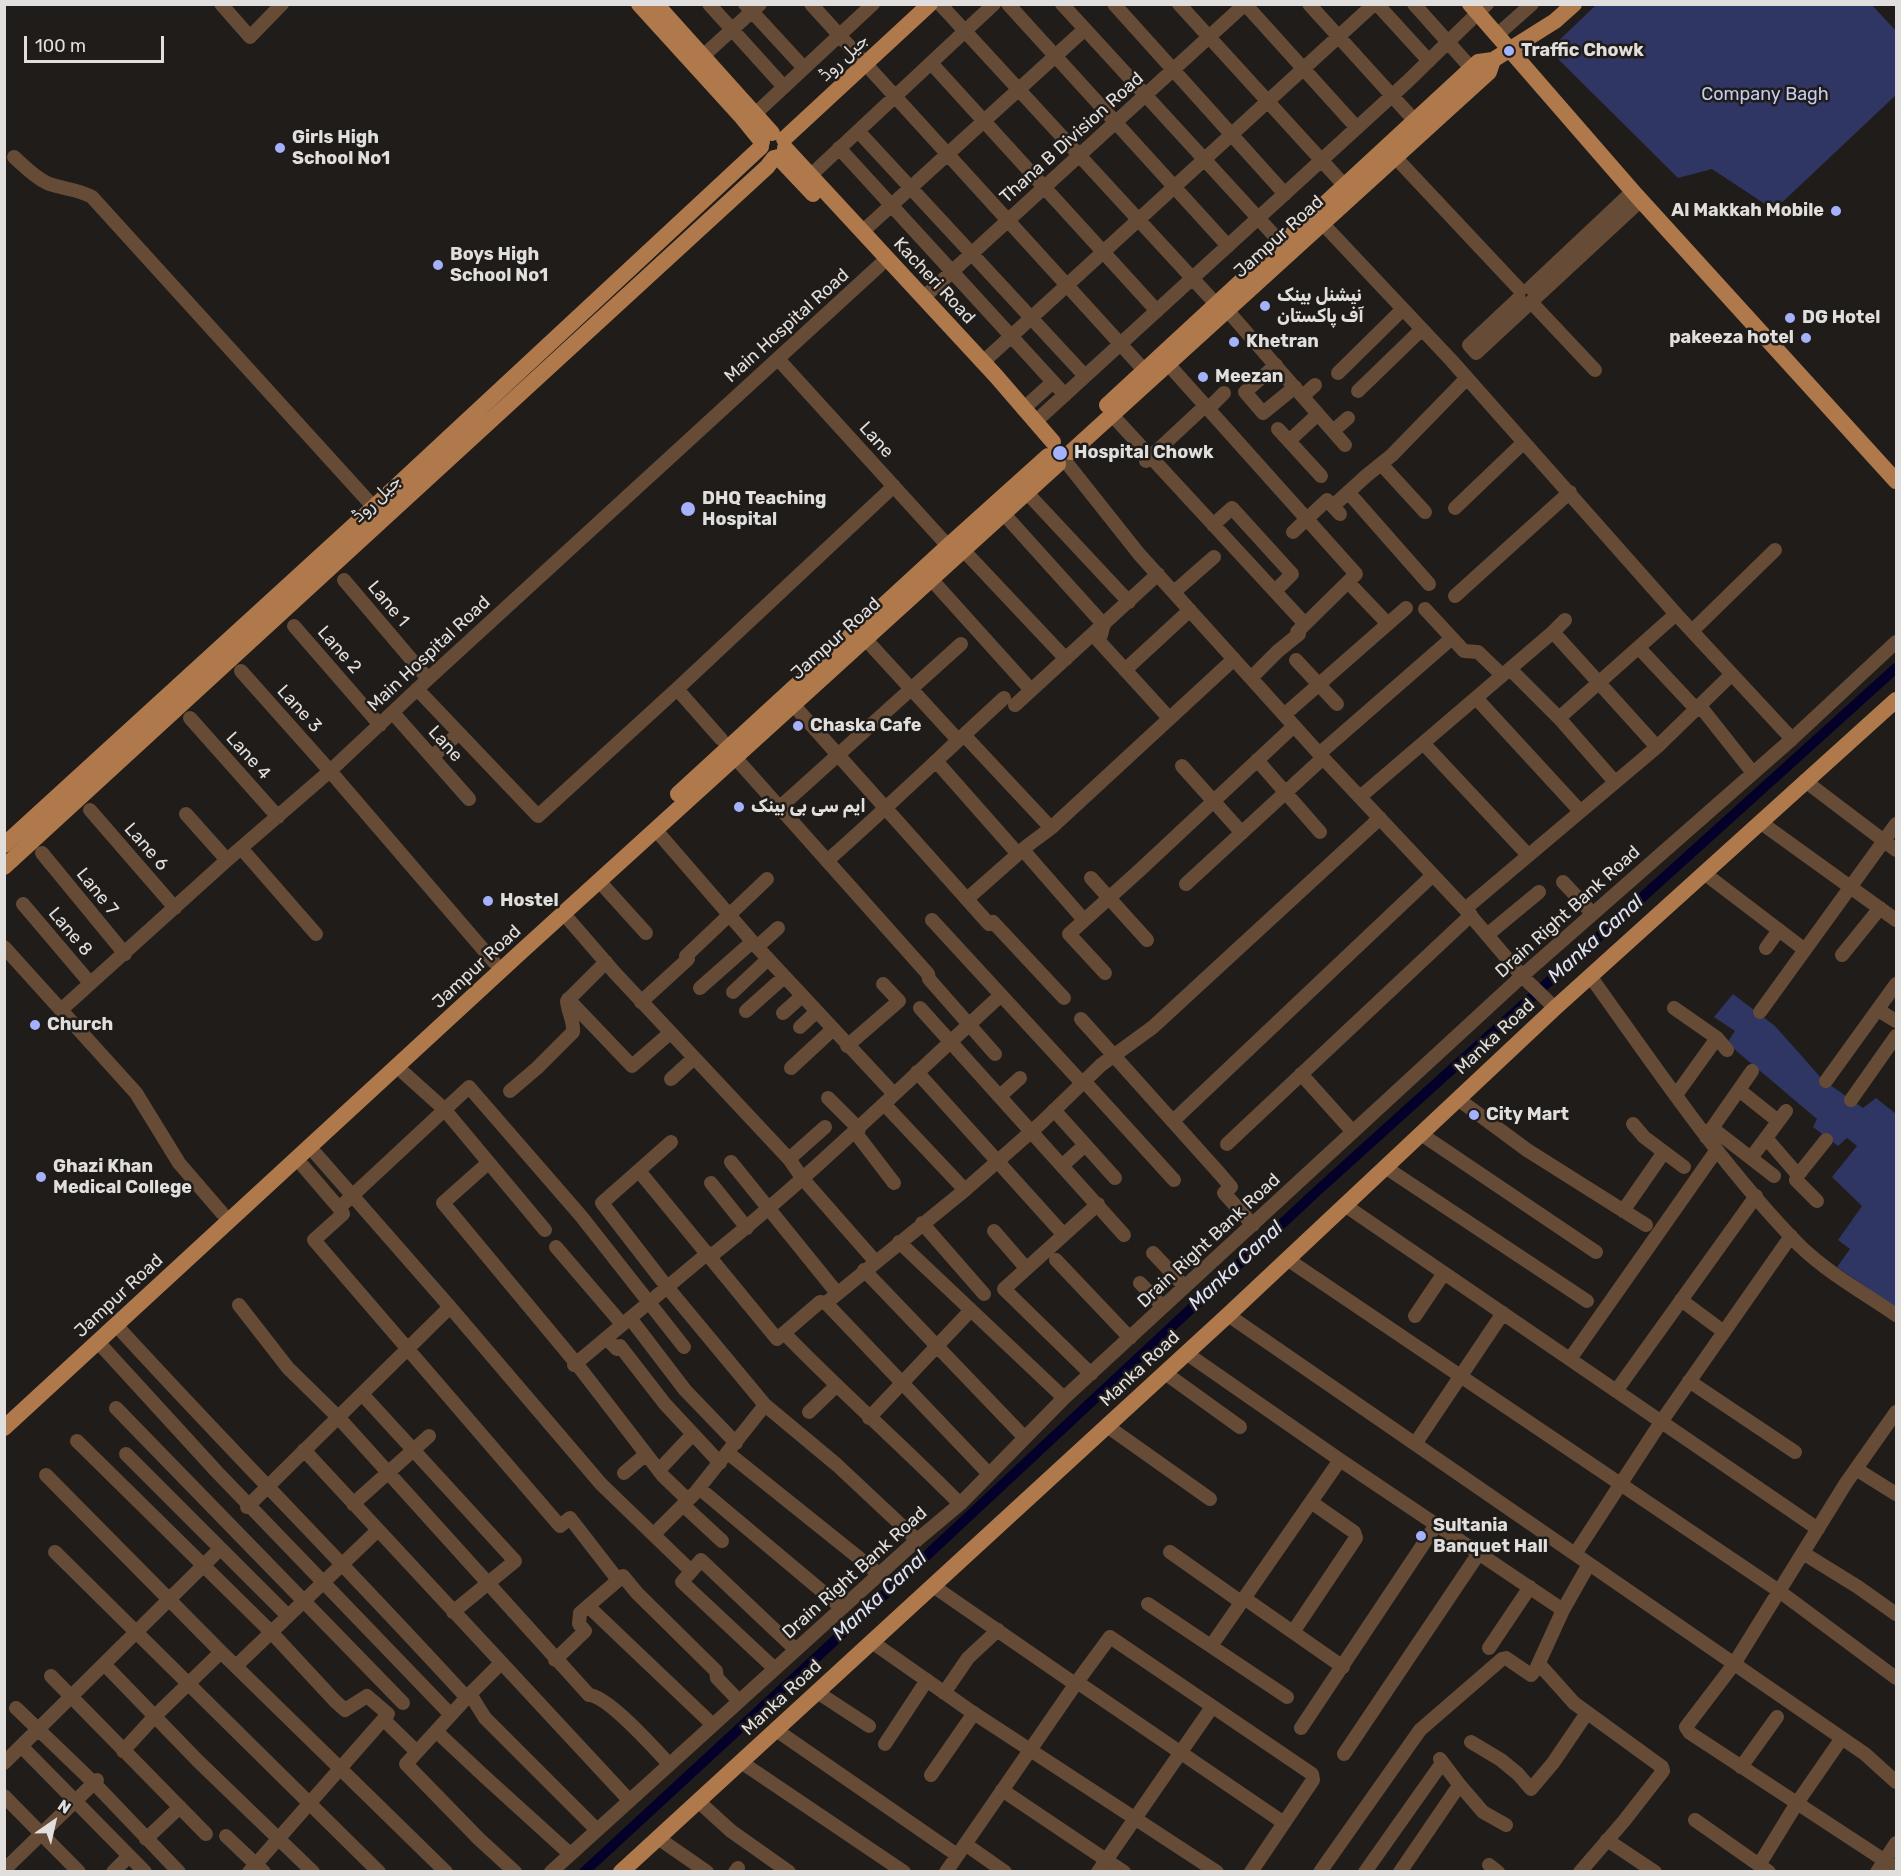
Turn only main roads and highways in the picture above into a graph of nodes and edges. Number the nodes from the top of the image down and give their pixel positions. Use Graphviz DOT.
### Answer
graph roads {
  1 [pos="639,4"];
  2 [pos="656,4"];
  3 [pos="930,4"];
  4 [pos="1574,4"];
  5 [pos="1478,7"];
  6 [pos="1509,49"];
  7 [pos="1481,63"];
  8 [pos="774,146"];
  9 [pos="1222,307"];
  10 [pos="1059,452"];
  11 [pos="1896,482"];
  12 [pos="380,513"];
  13 [pos="955,548"];
  14 [pos="1896,699"];
  15 [pos="4,845"];
  16 [pos="4,867"];
  17 [pos="4,1414"];
  18 [pos="4,1428"];
  19 [pos="624,1871"];
  1 -- 8 [label="main road, Kacheri Road"];
  2 -- 8 [label="main road, Kacheri Road"];
  3 -- 8 [label="main road, جیل روڈ"];
  4 -- 6 [label="main road, Jampur Road"];
  5 -- 6 [label="main road"];
  6 -- 7 [label="main road, Jampur Road"];
  6 -- 11 [label="main road"];
  7 -- 9 [label="main road, Jampur Road"];
  7 -- 9 [label="main road, Jampur Road"];
  8 -- 10 [label="main road, Kacheri Road"];
  8 -- 10 [label="main road, Kacheri Road"];
  8 -- 12 [label="main road, جیل روڈ"];
  9 -- 10 [label="main road, Jampur Road"];
  9 -- 10 [label="main road, Jampur Road"];
  10 -- 13 [label="main road, Jampur Road"];
  10 -- 13 [label="main road, Jampur Road"];
  12 -- 15 [label="main road, جیل روڈ"];
  12 -- 16 [label="main road, جیل روڈ"];
  13 -- 17 [label="main road, Jampur Road"];
  13 -- 18 [label="main road, Jampur Road"];
  14 -- 19 [label="main road, Manka Road"];
}
